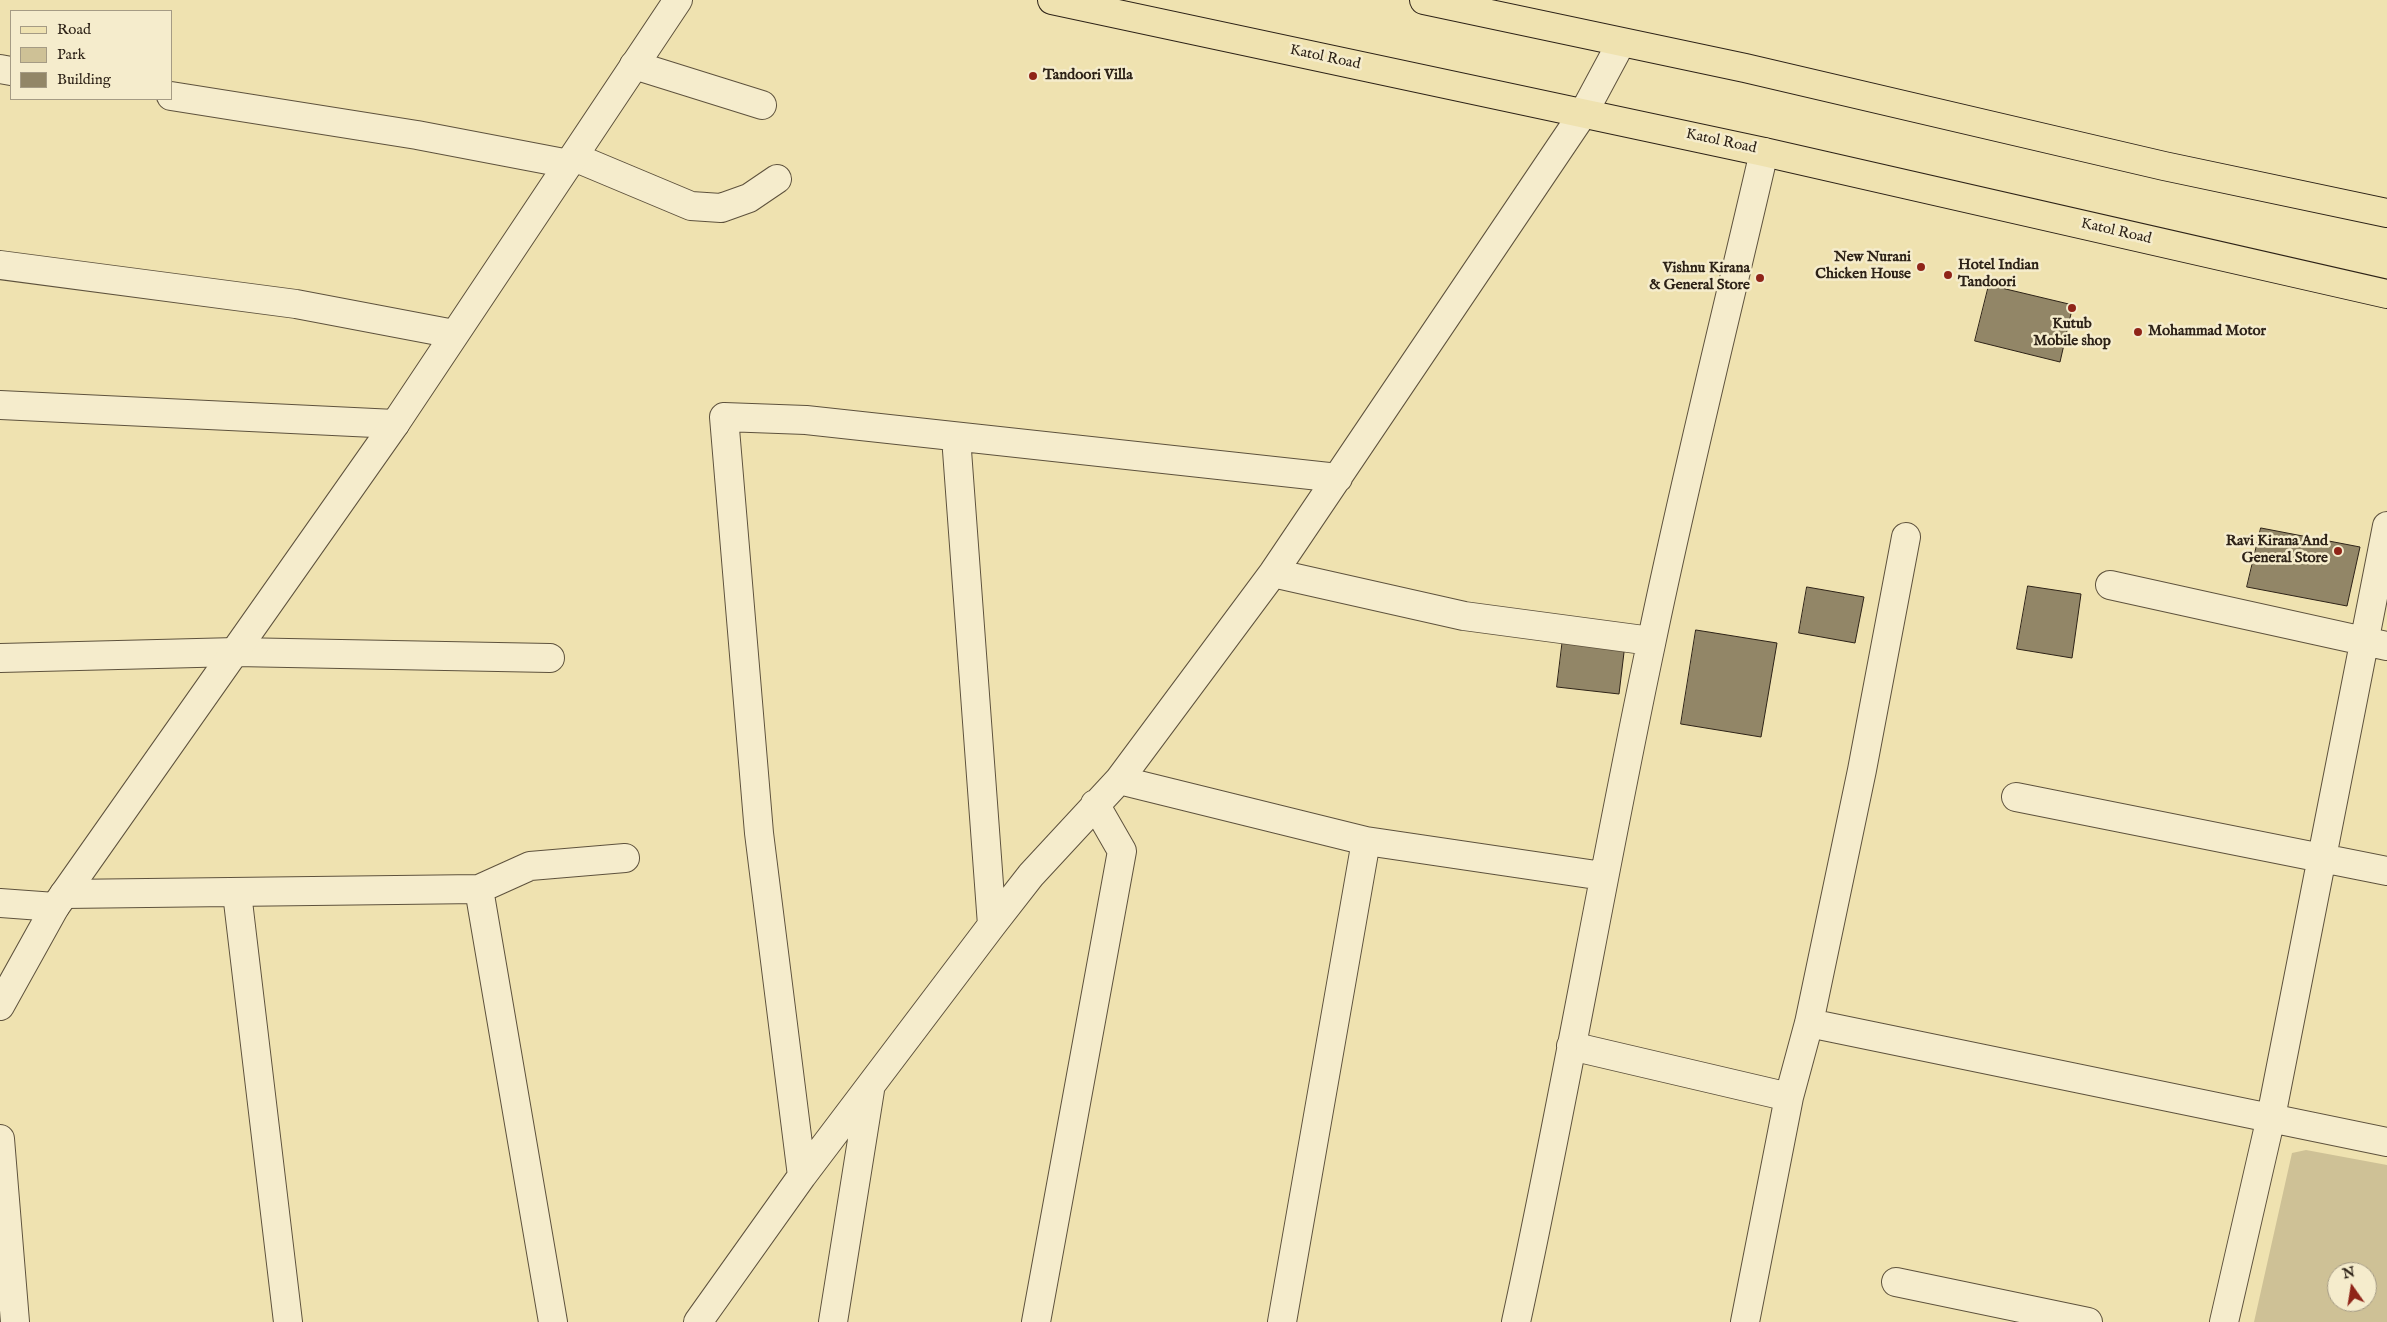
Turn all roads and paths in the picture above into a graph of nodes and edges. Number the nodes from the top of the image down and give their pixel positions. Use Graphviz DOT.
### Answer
graph roads {
  1 [pos="678,0"];
  2 [pos="1052,0"];
  3 [pos="1424,0"];
  4 [pos="1621,43"];
  5 [pos="640,67"];
  6 [pos="172,96"];
  7 [pos="762,105"];
  8 [pos="1584,112"];
  9 [pos="1764,152"];
  10 [pos="576,161"];
  11 [pos="777,179"];
  12 [pos="2387,213"];
  13 [pos="0,265"];
  14 [pos="2387,294"];
  15 [pos="454,334"];
  16 [pos="0,405"];
  17 [pos="395,424"];
  18 [pos="956,437"];
  19 [pos="1338,478"];
  20 [pos="2387,526"];
  21 [pos="1906,537"];
  22 [pos="1273,572"];
  23 [pos="2110,585"];
  24 [pos="1651,641"];
  25 [pos="2375,644"];
  26 [pos="236,652"];
  27 [pos="0,658"];
  28 [pos="550,658"];
  29 [pos="1119,780"];
  30 [pos="2016,797"];
  31 [pos="1095,804"];
  32 [pos="1366,841"];
  33 [pos="625,858"];
  34 [pos="2323,859"];
  35 [pos="2387,872"];
  36 [pos="1603,876"];
  37 [pos="479,889"];
  38 [pos="237,893"];
  39 [pos="59,901"];
  40 [pos="0,903"];
  41 [pos="992,925"];
  42 [pos="0,1006"];
  43 [pos="1809,1023"];
  44 [pos="1571,1046"];
  45 [pos="870,1086"];
  46 [pos="1789,1097"];
  47 [pos="2271,1117"];
  48 [pos="0,1139"];
  49 [pos="2387,1142"];
  50 [pos="802,1176"];
  51 [pos="1896,1282"];
  52 [pos="15,1322"];
  53 [pos="288,1322"];
  54 [pos="553,1322"];
  55 [pos="698,1322"];
  56 [pos="833,1322"];
  57 [pos="1036,1322"];
  58 [pos="1282,1322"];
  59 [pos="1516,1322"];
  60 [pos="1745,1322"];
  61 [pos="2088,1322"];
  62 [pos="2224,1322"];
  1 -- 5 [label="street"];
  2 -- 8 [label="main road, Katol Road"];
  3 -- 4 [label="main road"];
  4 -- 8 [label="street"];
  4 -- 12 [label="main road"];
  5 -- 7 [label="street"];
  5 -- 10 [label="street"];
  6 -- 10 [label="street"];
  8 -- 9 [label="main road, Katol Road"];
  8 -- 19 [label="street"];
  9 -- 14 [label="main road, Katol Road"];
  9 -- 24 [label="street"];
  10 -- 11 [label="street"];
  10 -- 15 [label="street"];
  13 -- 15 [label="street"];
  15 -- 17 [label="street"];
  16 -- 17 [label="street"];
  17 -- 26 [label="street"];
  18 -- 19 [label="street"];
  18 -- 41 [label="street"];
  18 -- 50 [label="street"];
  19 -- 22 [label="street"];
  20 -- 25 [label="street"];
  21 -- 43 [label="street"];
  22 -- 24 [label="street"];
  22 -- 29 [label="street"];
  23 -- 25 [label="street"];
  24 -- 36 [label="street"];
  25 -- 34 [label="street"];
  26 -- 27 [label="street"];
  26 -- 28 [label="street"];
  26 -- 39 [label="street"];
  29 -- 31 [label="street"];
  29 -- 32 [label="street"];
  30 -- 34 [label="street"];
  31 -- 41 [label="street"];
  31 -- 57 [label="street"];
  32 -- 36 [label="street"];
  32 -- 58 [label="street"];
  33 -- 37 [label="street"];
  34 -- 35 [label="street"];
  34 -- 47 [label="street"];
  36 -- 44 [label="street"];
  37 -- 38 [label="street"];
  37 -- 54 [label="street"];
  38 -- 39 [label="street"];
  38 -- 53 [label="street"];
  39 -- 40 [label="street"];
  39 -- 42 [label="street"];
  41 -- 45 [label="street"];
  43 -- 46 [label="street"];
  43 -- 47 [label="street"];
  44 -- 46 [label="street"];
  44 -- 59 [label="street"];
  45 -- 50 [label="street"];
  45 -- 56 [label="street"];
  46 -- 60 [label="street"];
  47 -- 49 [label="street"];
  47 -- 62 [label="street"];
  48 -- 52 [label="street"];
  50 -- 55 [label="street"];
  51 -- 61 [label="street"];
}
